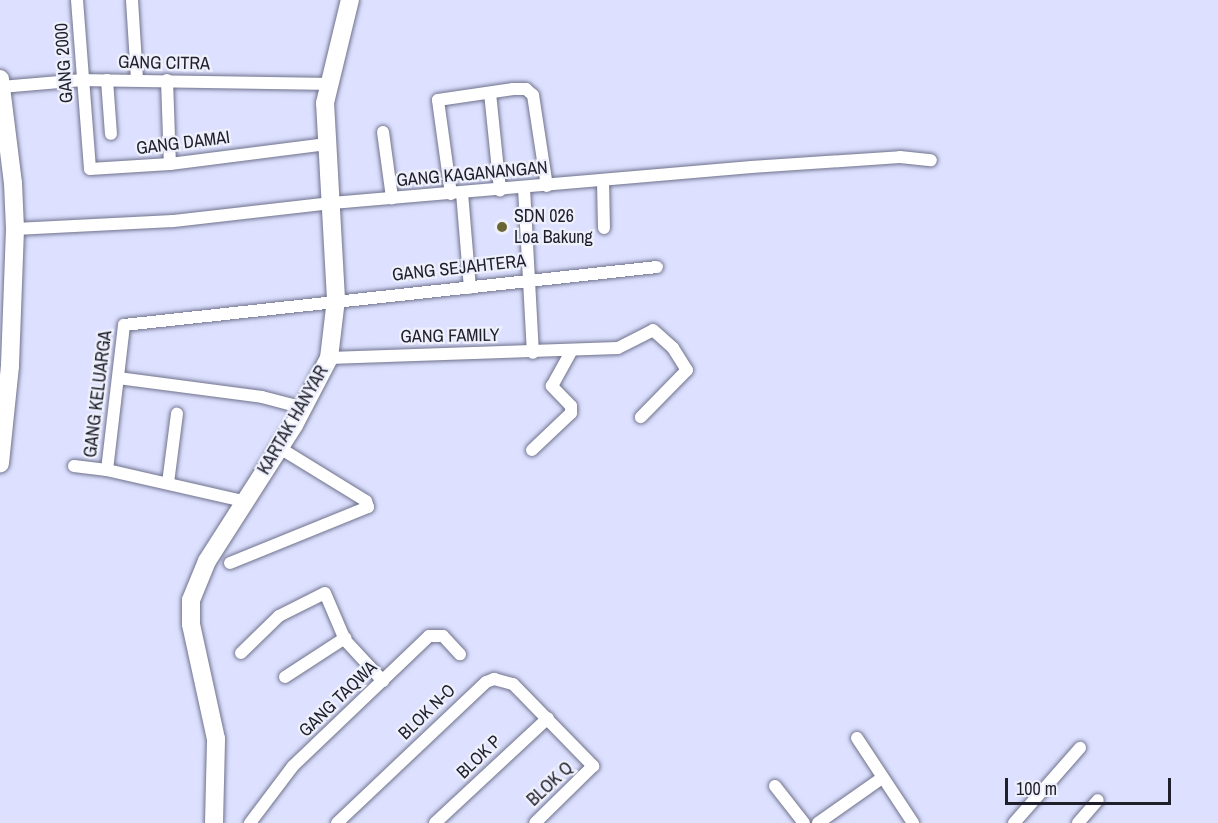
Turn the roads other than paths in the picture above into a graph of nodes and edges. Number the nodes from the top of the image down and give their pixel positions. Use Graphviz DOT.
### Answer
graph roads {
  1 [pos="77,0"];
  2 [pos="132,0"];
  3 [pos="350,0"];
  4 [pos="83,80"];
  5 [pos="106,80"];
  6 [pos="137,80"];
  7 [pos="167,80"];
  8 [pos="1,83"];
  9 [pos="327,84"];
  10 [pos="490,93"];
  11 [pos="87,123"];
  12 [pos="383,132"];
  13 [pos="111,134"];
  14 [pos="327,144"];
  15 [pos="932,160"];
  16 [pos="170,164"];
  17 [pos="603,181"];
  18 [pos="547,186"];
  19 [pos="524,188"];
  20 [pos="500,190"];
  21 [pos="457,194"];
  22 [pos="392,198"];
  23 [pos="332,203"];
  24 [pos="604,228"];
  25 [pos="15,229"];
  26 [pos="657,267"];
  27 [pos="526,279"];
  28 [pos="470,288"];
  29 [pos="336,299"];
  30 [pos="571,352"];
  31 [pos="533,353"];
  32 [pos="329,358"];
  33 [pos="118,378"];
  34 [pos="304,408"];
  35 [pos="177,414"];
  36 [pos="641,417"];
  37 [pos="280,448"];
  38 [pos="532,450"];
  39 [pos="0,463"];
  40 [pos="74,466"];
  41 [pos="107,470"];
  42 [pos="168,483"];
  43 [pos="243,501"];
  44 [pos="230,563"];
  45 [pos="345,638"];
  46 [pos="241,653"];
  47 [pos="460,654"];
  48 [pos="285,677"];
  49 [pos="383,681"];
  50 [pos="548,718"];
  51 [pos="857,738"];
  52 [pos="1080,747"];
  53 [pos="882,778"];
  54 [pos="775,786"];
  55 [pos="1098,800"];
  56 [pos="214,823"];
  57 [pos="250,823"];
  58 [pos="337,823"];
  59 [pos="435,823"];
  60 [pos="535,823"];
  61 [pos="804,823"];
  62 [pos="818,823"];
  63 [pos="913,823"];
  64 [pos="1014,823"];
  65 [pos="1078,823"];
  1 -- 4 [label="street, GANG 2000"];
  2 -- 6 [label="street"];
  3 -- 9 [label="street, KARTAK HANYAR"];
  4 -- 5 [label="street, GANG CITRA"];
  4 -- 8 [label="street, GANG CITRA"];
  4 -- 11 [label="street, GANG 2000"];
  5 -- 6 [label="street, GANG CITRA"];
  5 -- 13 [label="street"];
  6 -- 7 [label="street, GANG CITRA"];
  7 -- 9 [label="street, GANG CITRA"];
  7 -- 16 [label="street"];
  8 -- 25 [label="street"];
  9 -- 14 [label="street, KARTAK HANYAR"];
  10 -- 18 [label="street"];
  10 -- 20 [label="street"];
  10 -- 21 [label="street"];
  11 -- 16 [label="street, GANG DAMAI"];
  12 -- 22 [label="street"];
  14 -- 16 [label="street, GANG DAMAI"];
  14 -- 23 [label="street, KARTAK HANYAR"];
  15 -- 17 [label="street, GANG KAGANANGAN"];
  17 -- 18 [label="street, GANG KAGANANGAN"];
  17 -- 24 [label="street"];
  18 -- 19 [label="street, GANG KAGANANGAN"];
  19 -- 20 [label="street, GANG KAGANANGAN"];
  19 -- 27 [label="street"];
  20 -- 21 [label="street, GANG KAGANANGAN"];
  21 -- 22 [label="street, GANG KAGANANGAN"];
  21 -- 28 [label="street"];
  22 -- 23 [label="street, GANG KAGANANGAN"];
  23 -- 25 [label="street, GANG KAGANANGAN"];
  23 -- 29 [label="street, KARTAK HANYAR"];
  25 -- 39 [label="street"];
  26 -- 27 [label="street, GANG SEJAHTERA"];
  27 -- 28 [label="street, GANG SEJAHTERA"];
  27 -- 31 [label="street"];
  28 -- 29 [label="street, GANG SEJAHTERA"];
  29 -- 32 [label="street, KARTAK HANYAR"];
  29 -- 33 [label="street, GANG KELUARGA"];
  30 -- 31 [label="street, GANG FAMILY"];
  30 -- 36 [label="street, GANG FAMILY"];
  30 -- 38 [label="street"];
  31 -- 32 [label="street, GANG FAMILY"];
  32 -- 34 [label="street, KARTAK HANYAR"];
  33 -- 34 [label="street"];
  33 -- 41 [label="street, GANG KELUARGA"];
  34 -- 37 [label="street, KARTAK HANYAR"];
  35 -- 42 [label="street"];
  37 -- 43 [label="street, KARTAK HANYAR"];
  37 -- 44 [label="street"];
  40 -- 41 [label="street"];
  41 -- 42 [label="street, GANG KELUARGA"];
  42 -- 43 [label="street, GANG KELUARGA"];
  43 -- 56 [label="street, KARTAK HANYAR"];
  45 -- 46 [label="street"];
  45 -- 48 [label="street"];
  45 -- 49 [label="street"];
  47 -- 49 [label="street, GANG TAQWA"];
  49 -- 57 [label="street, GANG TAQWA"];
  50 -- 58 [label="street, BLOK N-O"];
  50 -- 59 [label="street, BLOK P"];
  50 -- 60 [label="street, BLOK Q"];
  51 -- 53 [label="street"];
  52 -- 64 [label="street"];
  53 -- 62 [label="street"];
  53 -- 63 [label="street"];
  54 -- 61 [label="street"];
  55 -- 65 [label="street"];
}
